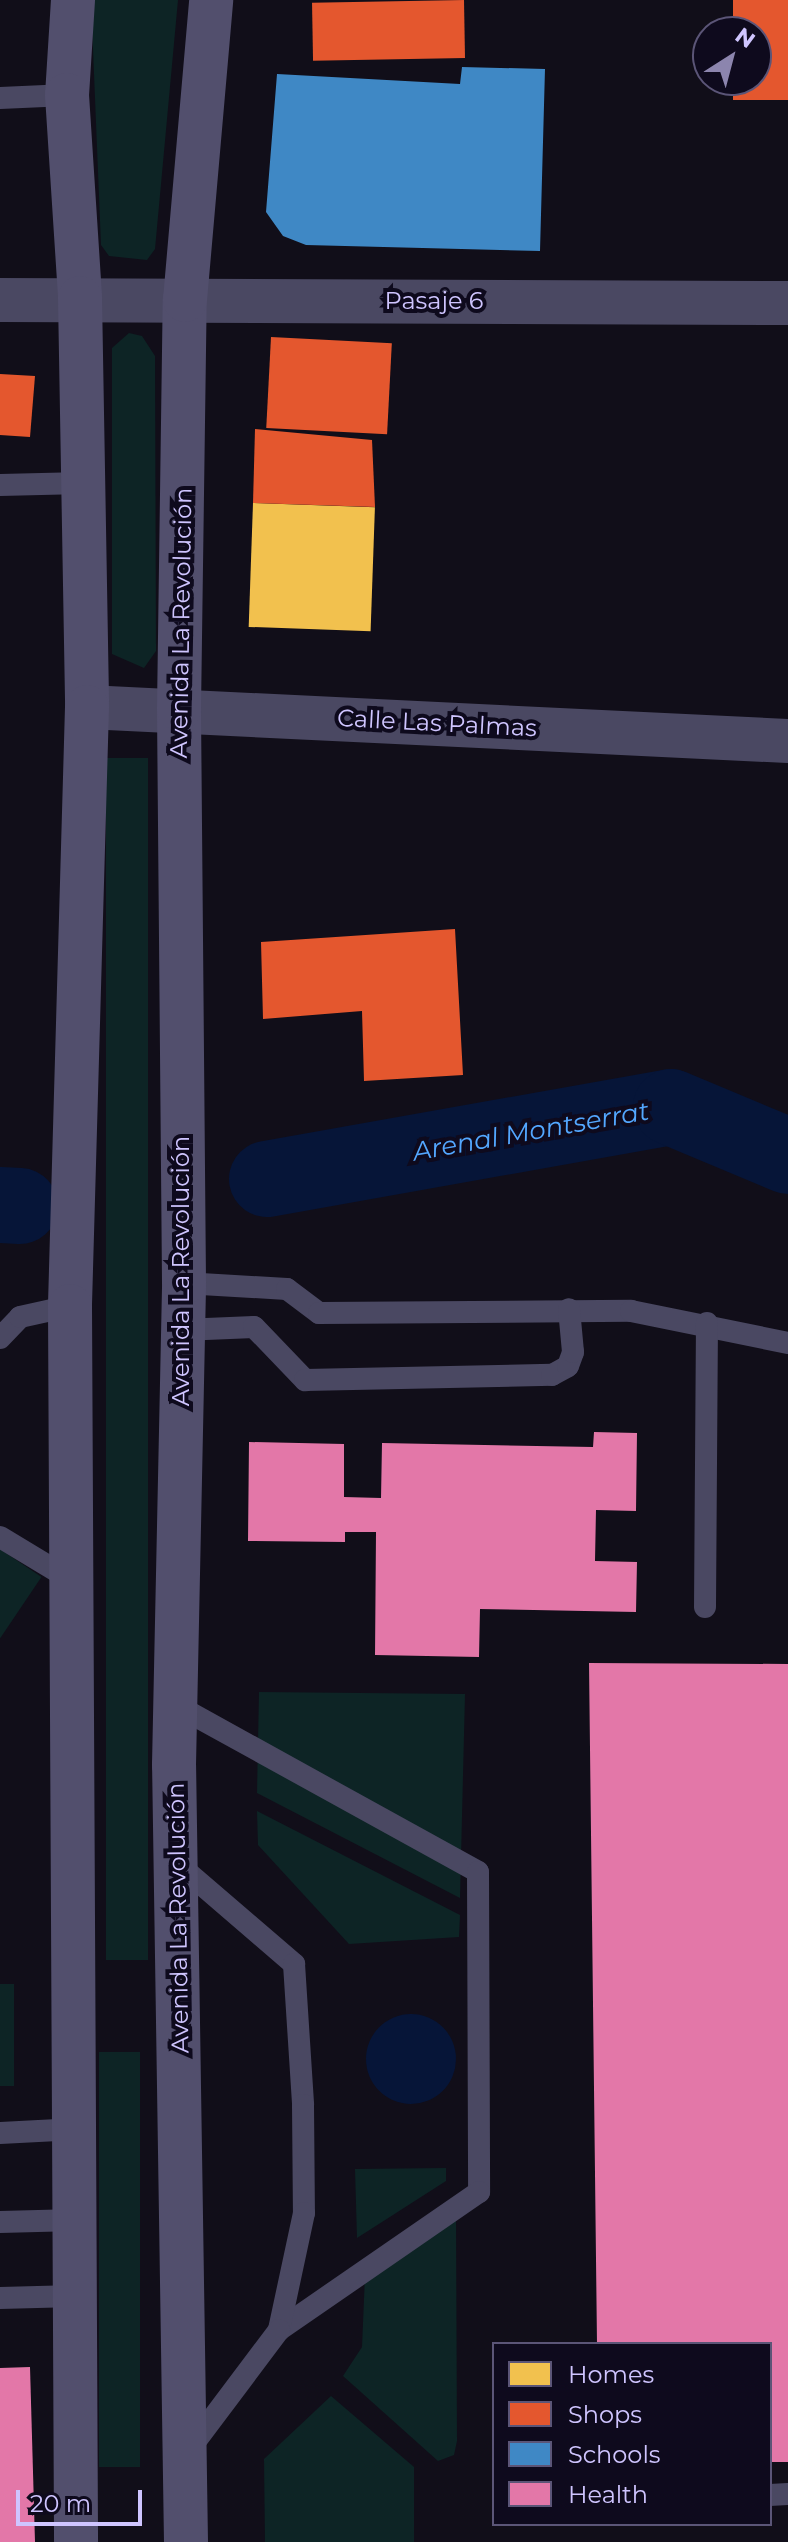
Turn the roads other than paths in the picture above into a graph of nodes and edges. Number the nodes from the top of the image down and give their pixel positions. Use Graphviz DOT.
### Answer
graph roads {
  1 [pos="73,0"];
  2 [pos="211,0"];
  3 [pos="67,95"];
  4 [pos="0,98"];
  5 [pos="80,298"];
  6 [pos="0,300"];
  7 [pos="185,300"];
  8 [pos="788,303"];
  9 [pos="83,483"];
  10 [pos="0,485"];
  11 [pos="87,707"];
  12 [pos="179,709"];
  13 [pos="788,741"];
  14 [pos="184,1283"];
  15 [pos="70,1306"];
  16 [pos="569,1309"];
  17 [pos="707,1323"];
  18 [pos="182,1330"];
  19 [pos="0,1338"];
  20 [pos="788,1343"];
  21 [pos="0,1537"];
  22 [pos="73,1581"];
  23 [pos="705,1607"];
  24 [pos="174,1704"];
  25 [pos="179,1865"];
  26 [pos="77,2129"];
  27 [pos="0,2133"];
  28 [pos="76,2220"];
  29 [pos="0,2222"];
  30 [pos="75,2296"];
  31 [pos="0,2298"];
  32 [pos="279,2330"];
  33 [pos="188,2451"];
  34 [pos="76,2542"];
  35 [pos="186,2542"];
  1 -- 3 [label="main road"];
  2 -- 7 [label="main road, Avenida La Revolución"];
  3 -- 4 [label="lane"];
  3 -- 5 [label="main road"];
  5 -- 6 [label="street, Pasaje 6"];
  5 -- 7 [label="street, Pasaje 6"];
  5 -- 9 [label="main road"];
  7 -- 8 [label="street, Pasaje 6"];
  7 -- 12 [label="main road, Avenida La Revolución"];
  9 -- 10 [label="lane"];
  9 -- 11 [label="main road"];
  11 -- 12 [label="street, Calle Las Palmas"];
  11 -- 15 [label="main road"];
  12 -- 13 [label="street, Calle Las Palmas"];
  12 -- 14 [label="main road, Avenida La Revolución"];
  14 -- 16 [label="lane"];
  14 -- 18 [label="main road, Avenida La Revolución"];
  15 -- 19 [label="lane"];
  15 -- 22 [label="main road"];
  16 -- 17 [label="lane"];
  16 -- 18 [label="lane"];
  17 -- 20 [label="lane"];
  17 -- 23 [label="lane"];
  18 -- 24 [label="main road, Avenida La Revolución"];
  21 -- 22 [label="lane"];
  22 -- 26 [label="main road"];
  24 -- 25 [label="main road, Avenida La Revolución"];
  24 -- 32 [label="lane"];
  25 -- 32 [label="lane"];
  25 -- 33 [label="main road, Avenida La Revolución"];
  26 -- 27 [label="lane"];
  26 -- 28 [label="main road"];
  28 -- 29 [label="lane"];
  28 -- 30 [label="main road"];
  30 -- 31 [label="lane"];
  30 -- 34 [label="main road"];
  32 -- 33 [label="lane"];
  33 -- 35 [label="main road, Avenida La Revolución"];
}
